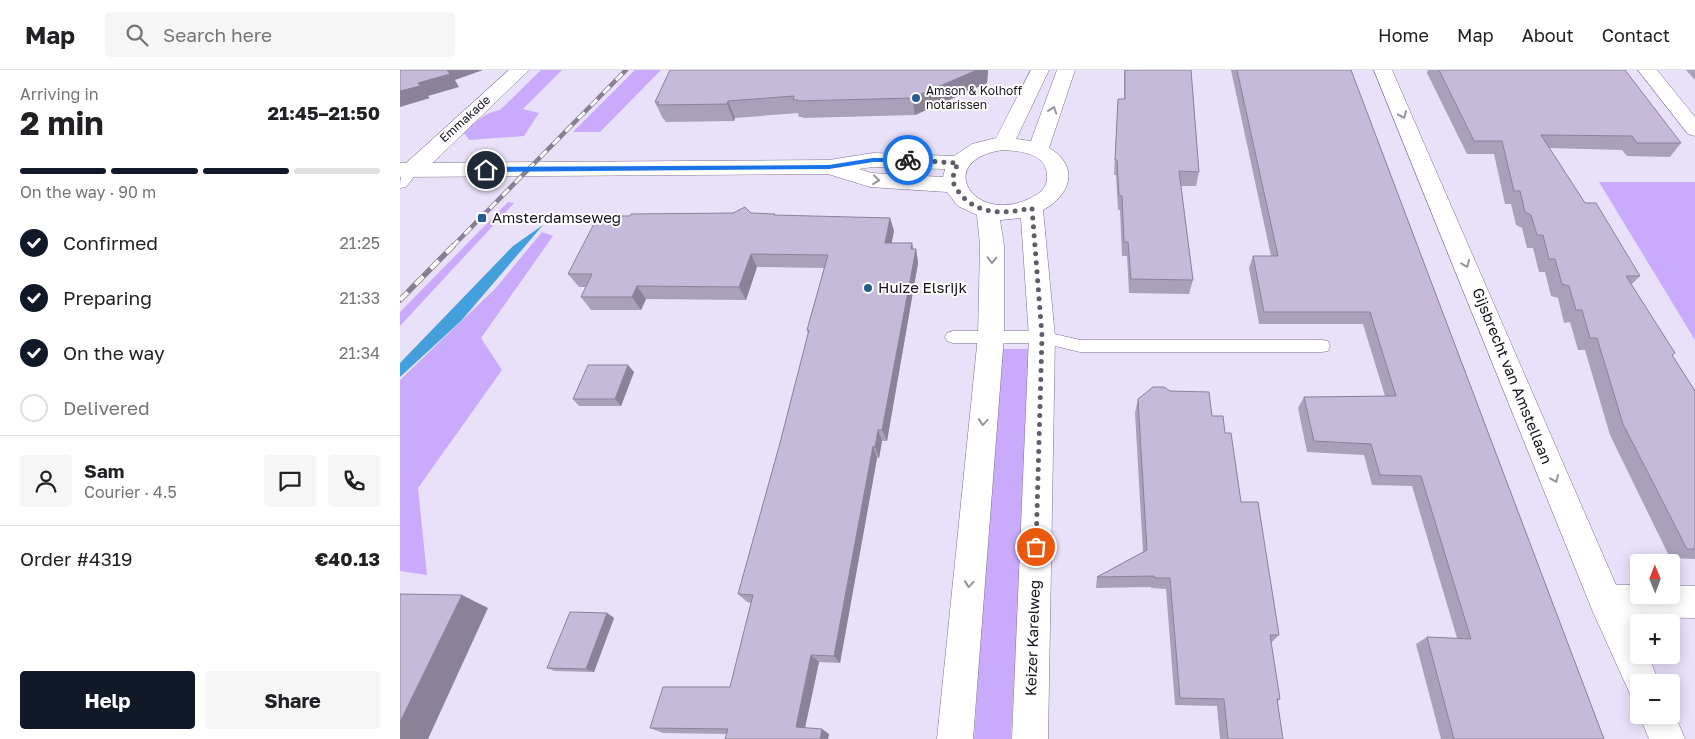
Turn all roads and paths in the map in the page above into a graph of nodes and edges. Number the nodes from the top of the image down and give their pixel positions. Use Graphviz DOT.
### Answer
graph roads {
  1 [pos="520,70"];
  2 [pos="1040,70"];
  3 [pos="1066,70"];
  4 [pos="1383,70"];
  5 [pos="1647,70"];
  6 [pos="1695,130"];
  7 [pos="1003,144"];
  8 [pos="1038,150"];
  9 [pos="958,163"];
  10 [pos="829,167"];
  11 [pos="404,174"];
  12 [pos="953,185"];
  13 [pos="1032,208"];
  14 [pos="988,211"];
  15 [pos="991,336"];
  16 [pos="1042,336"];
  17 [pos="953,337"];
  18 [pos="1322,346"];
  19 [pos="1605,601"];
  20 [pos="1695,602"];
  21 [pos="1638,674"];
  22 [pos="1661,724"];
  23 [pos="955,739"];
  24 [pos="1030,739"];
  25 [pos="1668,739"];
  1 -- 11 [label="main road, Emmakade"];
  2 -- 7 [label="main road"];
  8 -- 3 [label="main road, one-way"];
  4 -- 19 [label="main road, Gijsbrecht van Amstellaan, one-way"];
  5 -- 6 [label="main road"];
  7 -- 8 [label="main road"];
  7 -- 9 [label="main road"];
  8 -- 13 [label="main road"];
  9 -- 10 [label="main road"];
  9 -- 12 [label="main road"];
  10 -- 11 [label="main road"];
  10 -- 12 [label="main road, one-way"];
  12 -- 14 [label="main road"];
  13 -- 14 [label="main road"];
  13 -- 16 [label="main road, Keizer Karelweg"];
  14 -- 15 [label="main road, one-way"];
  15 -- 16 [label="lane"];
  15 -- 17 [label="lane"];
  15 -- 23 [label="main road, one-way"];
  16 -- 18 [label="lane"];
  16 -- 24 [label="main road, Keizer Karelweg"];
  19 -- 20 [label="main road"];
  19 -- 21 [label="main road, Gijsbrecht van Amstellaan"];
  22 -- 25 [label="main road"];
}
